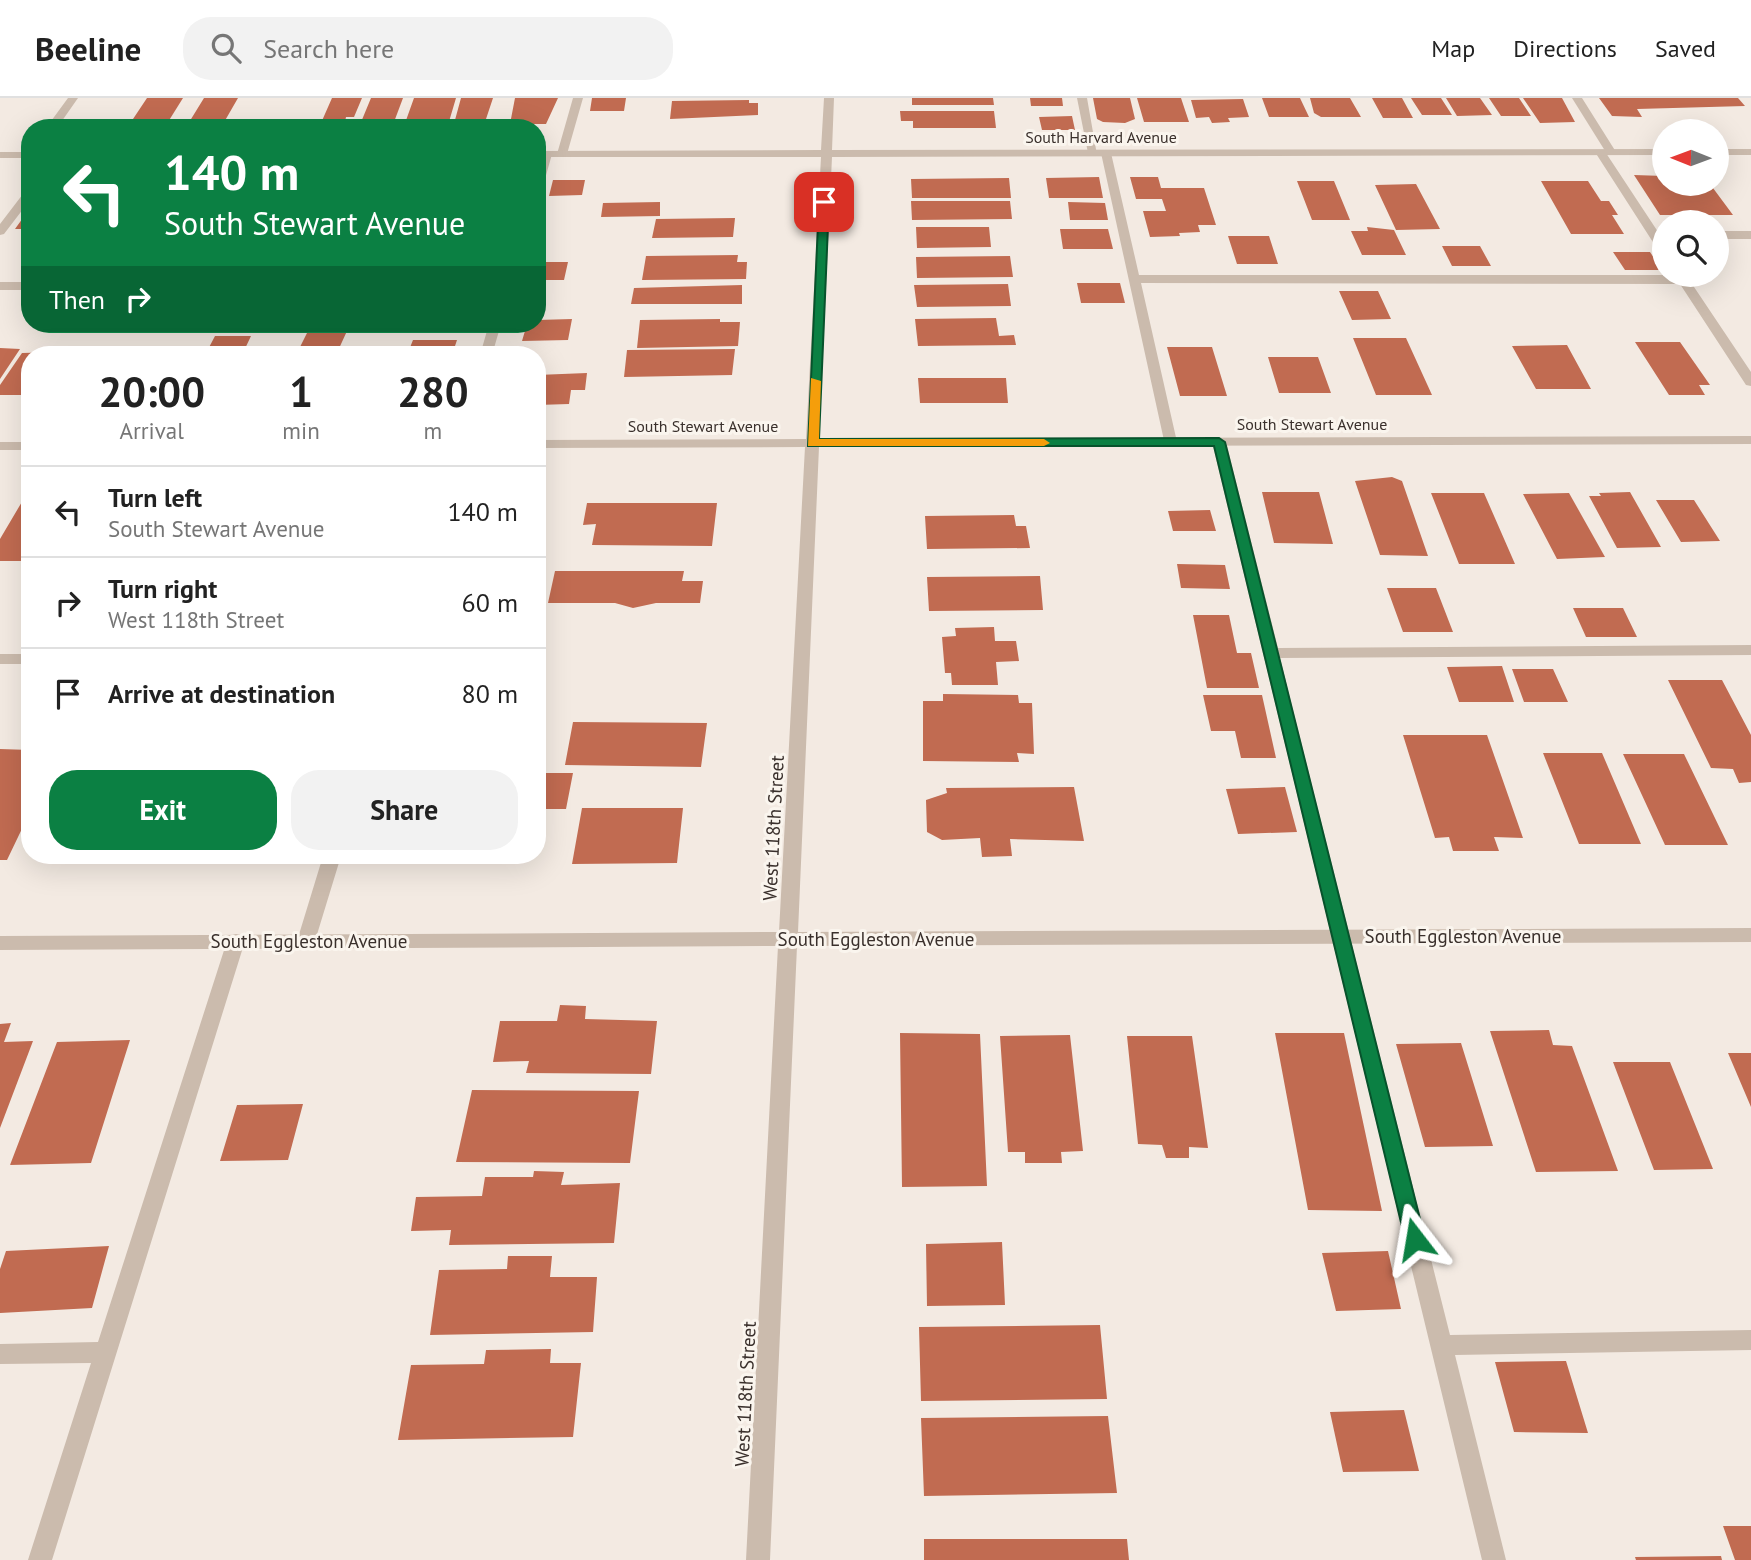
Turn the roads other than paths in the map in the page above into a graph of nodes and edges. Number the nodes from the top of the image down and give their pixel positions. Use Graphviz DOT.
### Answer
graph roads {
  1 [pos="73,98"];
  2 [pos="578,98"];
  3 [pos="829,98"];
  4 [pos="1082,98"];
  5 [pos="1577,98"];
  6 [pos="58,119"];
  7 [pos="1605,152"];
  8 [pos="1652,152"];
  9 [pos="1729,152"];
  10 [pos="1751,152"];
  11 [pos="826,153"];
  12 [pos="1100,153"];
  13 [pos="546,154"];
  14 [pos="562,154"];
  15 [pos="0,155"];
  16 [pos="21,155"];
  17 [pos="21,204"];
  18 [pos="1652,230"];
  19 [pos="0,232"];
  20 [pos="1729,235"];
  21 [pos="1751,235"];
  22 [pos="1652,277"];
  23 [pos="1135,279"];
  24 [pos="0,286"];
  25 [pos="21,286"];
  26 [pos="1689,287"];
  27 [pos="1751,382"];
  28 [pos="1751,440"];
  29 [pos="1170,442"];
  30 [pos="1219,442"];
  31 [pos="813,443"];
  32 [pos="546,444"];
  33 [pos="0,446"];
  34 [pos="21,446"];
  35 [pos="1751,650"];
  36 [pos="1271,653"];
  37 [pos="0,659"];
  38 [pos="21,659"];
  39 [pos="330,864"];
  40 [pos="1751,935"];
  41 [pos="1341,936"];
  42 [pos="789,939"];
  43 [pos="306,941"];
  44 [pos="236,942"];
  45 [pos="0,943"];
  46 [pos="1751,1340"];
  47 [pos="1441,1345"];
  48 [pos="106,1352"];
  49 [pos="0,1354"];
  50 [pos="40,1560"];
  51 [pos="758,1560"];
  52 [pos="1494,1560"];
  1 -- 6 [label="street"];
  2 -- 14 [label="street"];
  3 -- 11 [label="street, West 118th Street"];
  4 -- 12 [label="street"];
  5 -- 7 [label="street"];
  7 -- 8 [label="street, South Harvard Avenue"];
  7 -- 12 [label="street, South Harvard Avenue"];
  7 -- 18 [label="street"];
  9 -- 10 [label="street"];
  11 -- 12 [label="street, South Harvard Avenue"];
  11 -- 14 [label="street, South Harvard Avenue"];
  11 -- 31 [label="street, West 118th Street"];
  12 -- 23 [label="street"];
  13 -- 14 [label="street, South Harvard Avenue"];
  15 -- 16 [label="street"];
  17 -- 19 [label="street"];
  20 -- 21 [label="street"];
  22 -- 23 [label="street"];
  23 -- 29 [label="street"];
  24 -- 25 [label="street"];
  26 -- 27 [label="street"];
  28 -- 30 [label="street, South Stewart Avenue"];
  29 -- 30 [label="street, South Stewart Avenue"];
  29 -- 31 [label="street, South Stewart Avenue"];
  30 -- 36 [label="street"];
  31 -- 32 [label="street, South Stewart Avenue"];
  31 -- 42 [label="street, West 118th Street"];
  33 -- 34 [label="street"];
  35 -- 36 [label="street"];
  36 -- 41 [label="street"];
  37 -- 38 [label="street"];
  39 -- 43 [label="street"];
  40 -- 41 [label="street, South Eggleston Avenue"];
  41 -- 42 [label="street, South Eggleston Avenue"];
  41 -- 47 [label="street"];
  42 -- 43 [label="street, South Eggleston Avenue"];
  42 -- 51 [label="street, West 118th Street"];
  43 -- 44 [label="street, South Eggleston Avenue"];
  44 -- 45 [label="street, South Eggleston Avenue"];
  44 -- 48 [label="street"];
  46 -- 47 [label="street"];
  47 -- 52 [label="street"];
  48 -- 49 [label="street"];
  48 -- 50 [label="street"];
}
